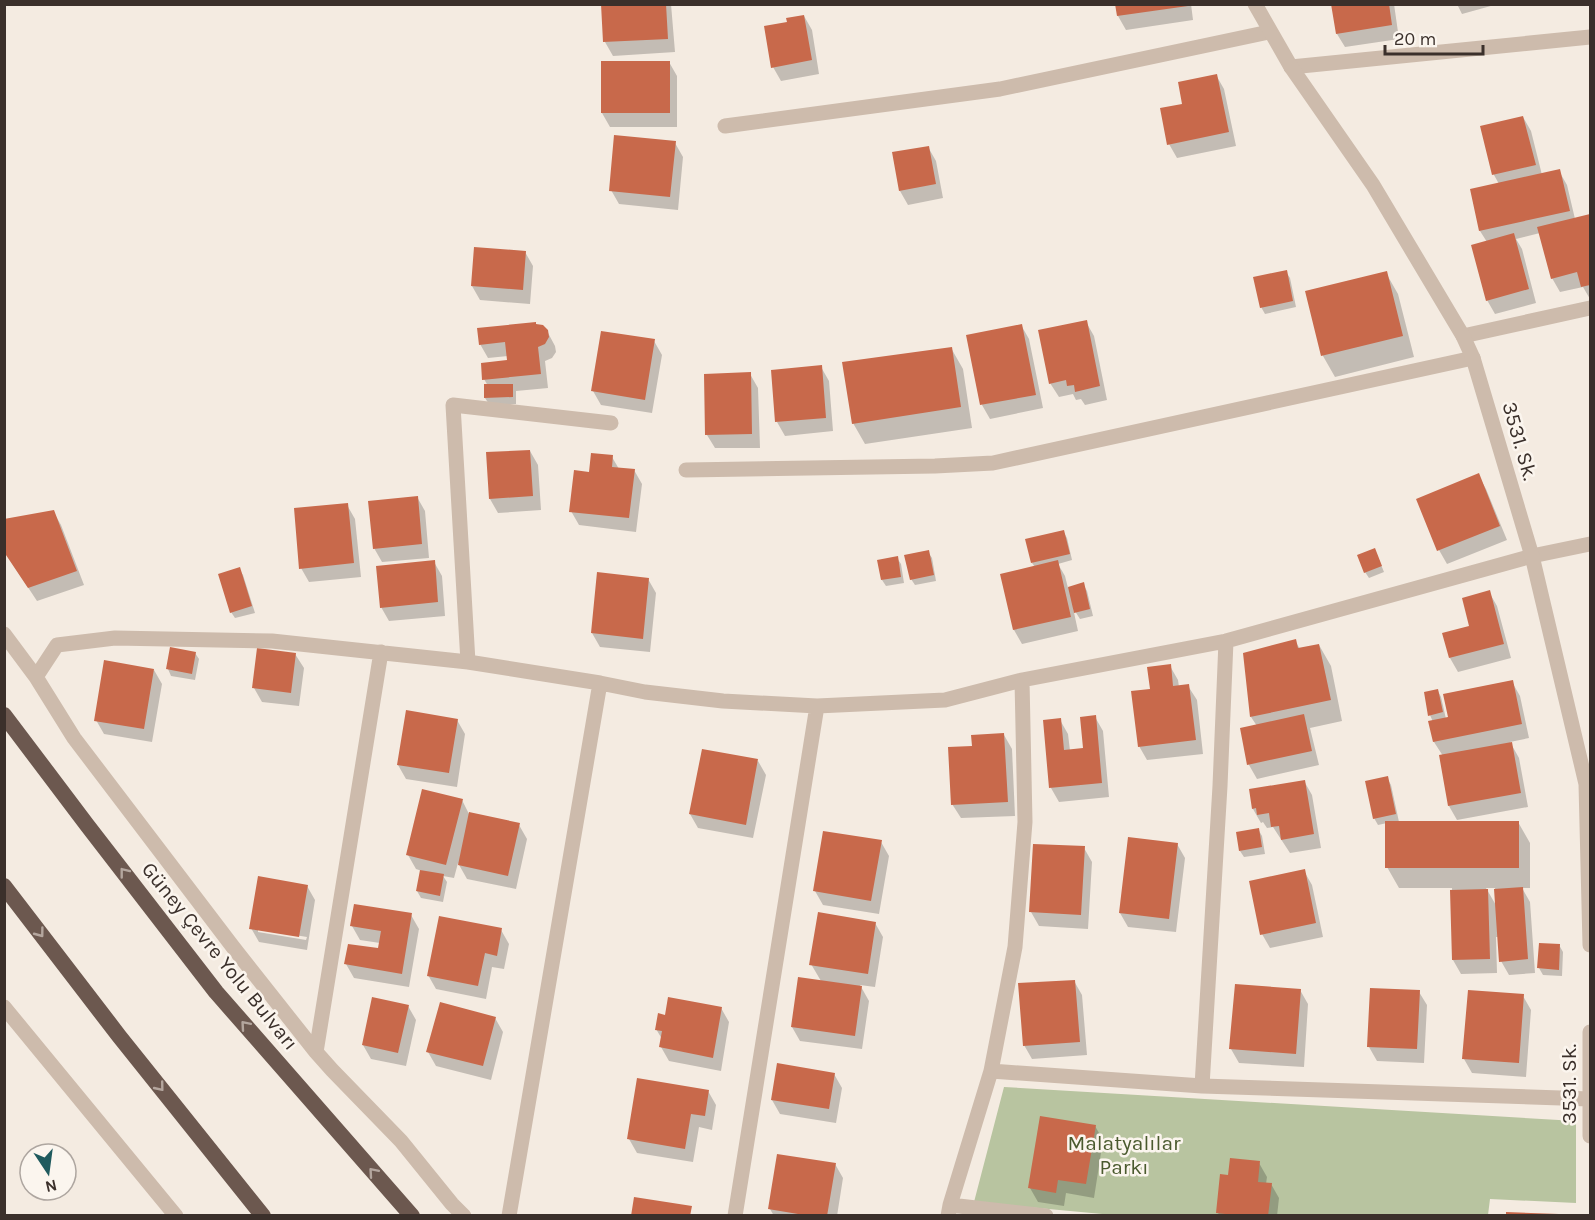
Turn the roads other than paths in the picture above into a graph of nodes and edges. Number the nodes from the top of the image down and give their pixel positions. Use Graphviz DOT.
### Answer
graph roads {
  1 [pos="1255,4"];
  2 [pos="1269,32"];
  3 [pos="1590,37"];
  4 [pos="1291,67"];
  5 [pos="725,126"];
  6 [pos="1590,308"];
  7 [pos="1463,336"];
  8 [pos="1473,358"];
  9 [pos="611,423"];
  10 [pos="686,470"];
  11 [pos="1590,543"];
  12 [pos="1532,556"];
  13 [pos="4,634"];
  14 [pos="1226,641"];
  15 [pos="381,652"];
  16 [pos="468,662"];
  17 [pos="36,677"];
  18 [pos="1022,680"];
  19 [pos="600,683"];
  20 [pos="817,706"];
  21 [pos="4,715"];
  22 [pos="1588,783"];
  23 [pos="4,886"];
  24 [pos="1590,945"];
  25 [pos="4,1007"];
  26 [pos="1590,1032"];
  27 [pos="316,1052"];
  28 [pos="991,1071"];
  29 [pos="1202,1086"];
  30 [pos="1590,1100"];
  31 [pos="1590,1136"];
  32 [pos="949,1210"];
  33 [pos="176,1215"];
  34 [pos="263,1215"];
  35 [pos="412,1215"];
  36 [pos="464,1215"];
  37 [pos="509,1215"];
  38 [pos="735,1215"];
  39 [pos="1046,1215"];
  1 -- 2 [label="street, 3531. Sk."];
  2 -- 4 [label="street, 3531. Sk."];
  2 -- 5 [label="street"];
  3 -- 4 [label="street"];
  4 -- 7 [label="street, 3531. Sk."];
  6 -- 7 [label="street"];
  7 -- 8 [label="street, 3531. Sk."];
  8 -- 10 [label="street"];
  8 -- 12 [label="street, 3531. Sk."];
  9 -- 16 [label="street"];
  11 -- 12 [label="street"];
  12 -- 14 [label="street"];
  12 -- 22 [label="street, 3531. Sk."];
  13 -- 17 [label="street"];
  14 -- 18 [label="street"];
  14 -- 29 [label="street"];
  15 -- 16 [label="street"];
  15 -- 17 [label="street"];
  15 -- 27 [label="street"];
  16 -- 19 [label="street"];
  17 -- 27 [label="street"];
  18 -- 20 [label="street"];
  18 -- 28 [label="street"];
  19 -- 20 [label="street"];
  19 -- 37 [label="street"];
  20 -- 38 [label="street"];
  35 -- 21 [label="highway, Güney Çevre Yolu Bulvarı, one-way"];
  22 -- 24 [label="street, 3531. Sk."];
  23 -- 34 [label="highway, one-way"];
  25 -- 33 [label="street"];
  26 -- 30 [label="street, 3531. Sk."];
  27 -- 36 [label="street"];
  28 -- 29 [label="street"];
  28 -- 32 [label="street"];
  29 -- 30 [label="street"];
  30 -- 31 [label="street, 3531. Sk."];
  32 -- 39 [label="street"];
}
